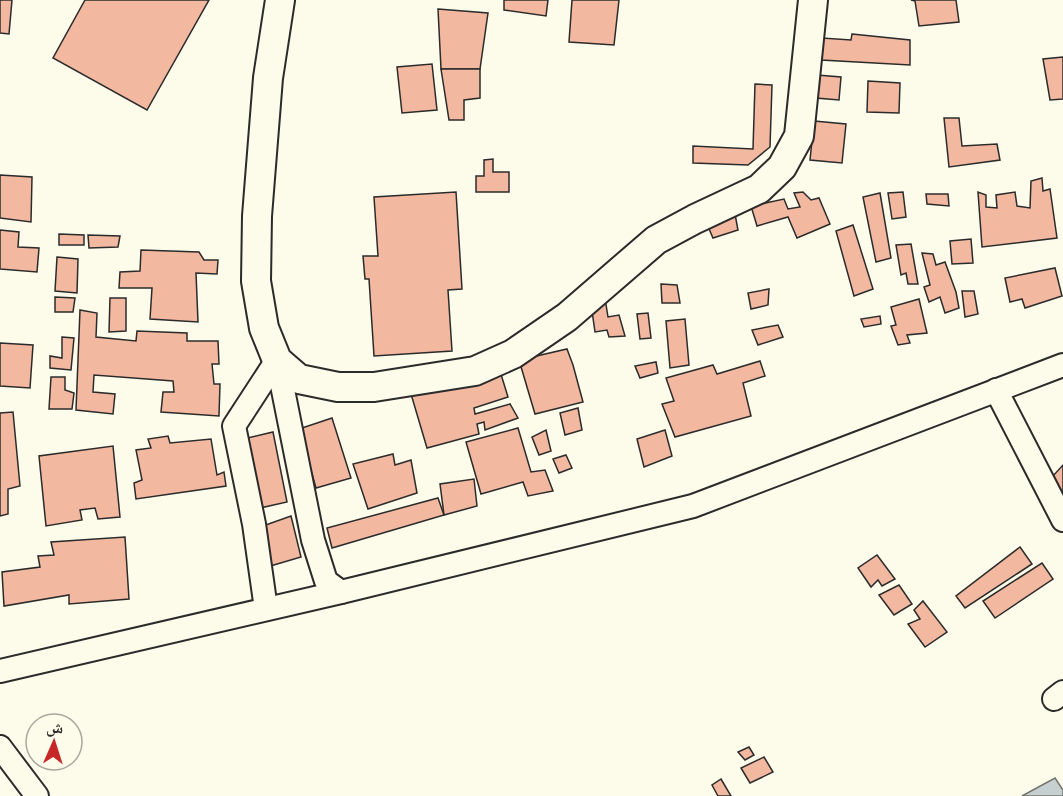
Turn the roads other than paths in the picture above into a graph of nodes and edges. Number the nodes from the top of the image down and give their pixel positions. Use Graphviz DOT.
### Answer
graph roads {
  1 [pos="280,0"];
  2 [pos="813,0"];
  3 [pos="277,360"];
  4 [pos="1063,365"];
  5 [pos="996,390"];
  6 [pos="1063,520"];
  7 [pos="341,592"];
  8 [pos="266,609"];
  9 [pos="0,671"];
  10 [pos="0,747"];
  11 [pos="37,796"];
  1 -- 3 [label="main road"];
  2 -- 3 [label="main road"];
  3 -- 7 [label="street"];
  3 -- 8 [label="street"];
  4 -- 5 [label="street"];
  5 -- 6 [label="street"];
  5 -- 7 [label="street"];
  7 -- 8 [label="street"];
  8 -- 9 [label="street"];
  10 -- 11 [label="street"];
}
